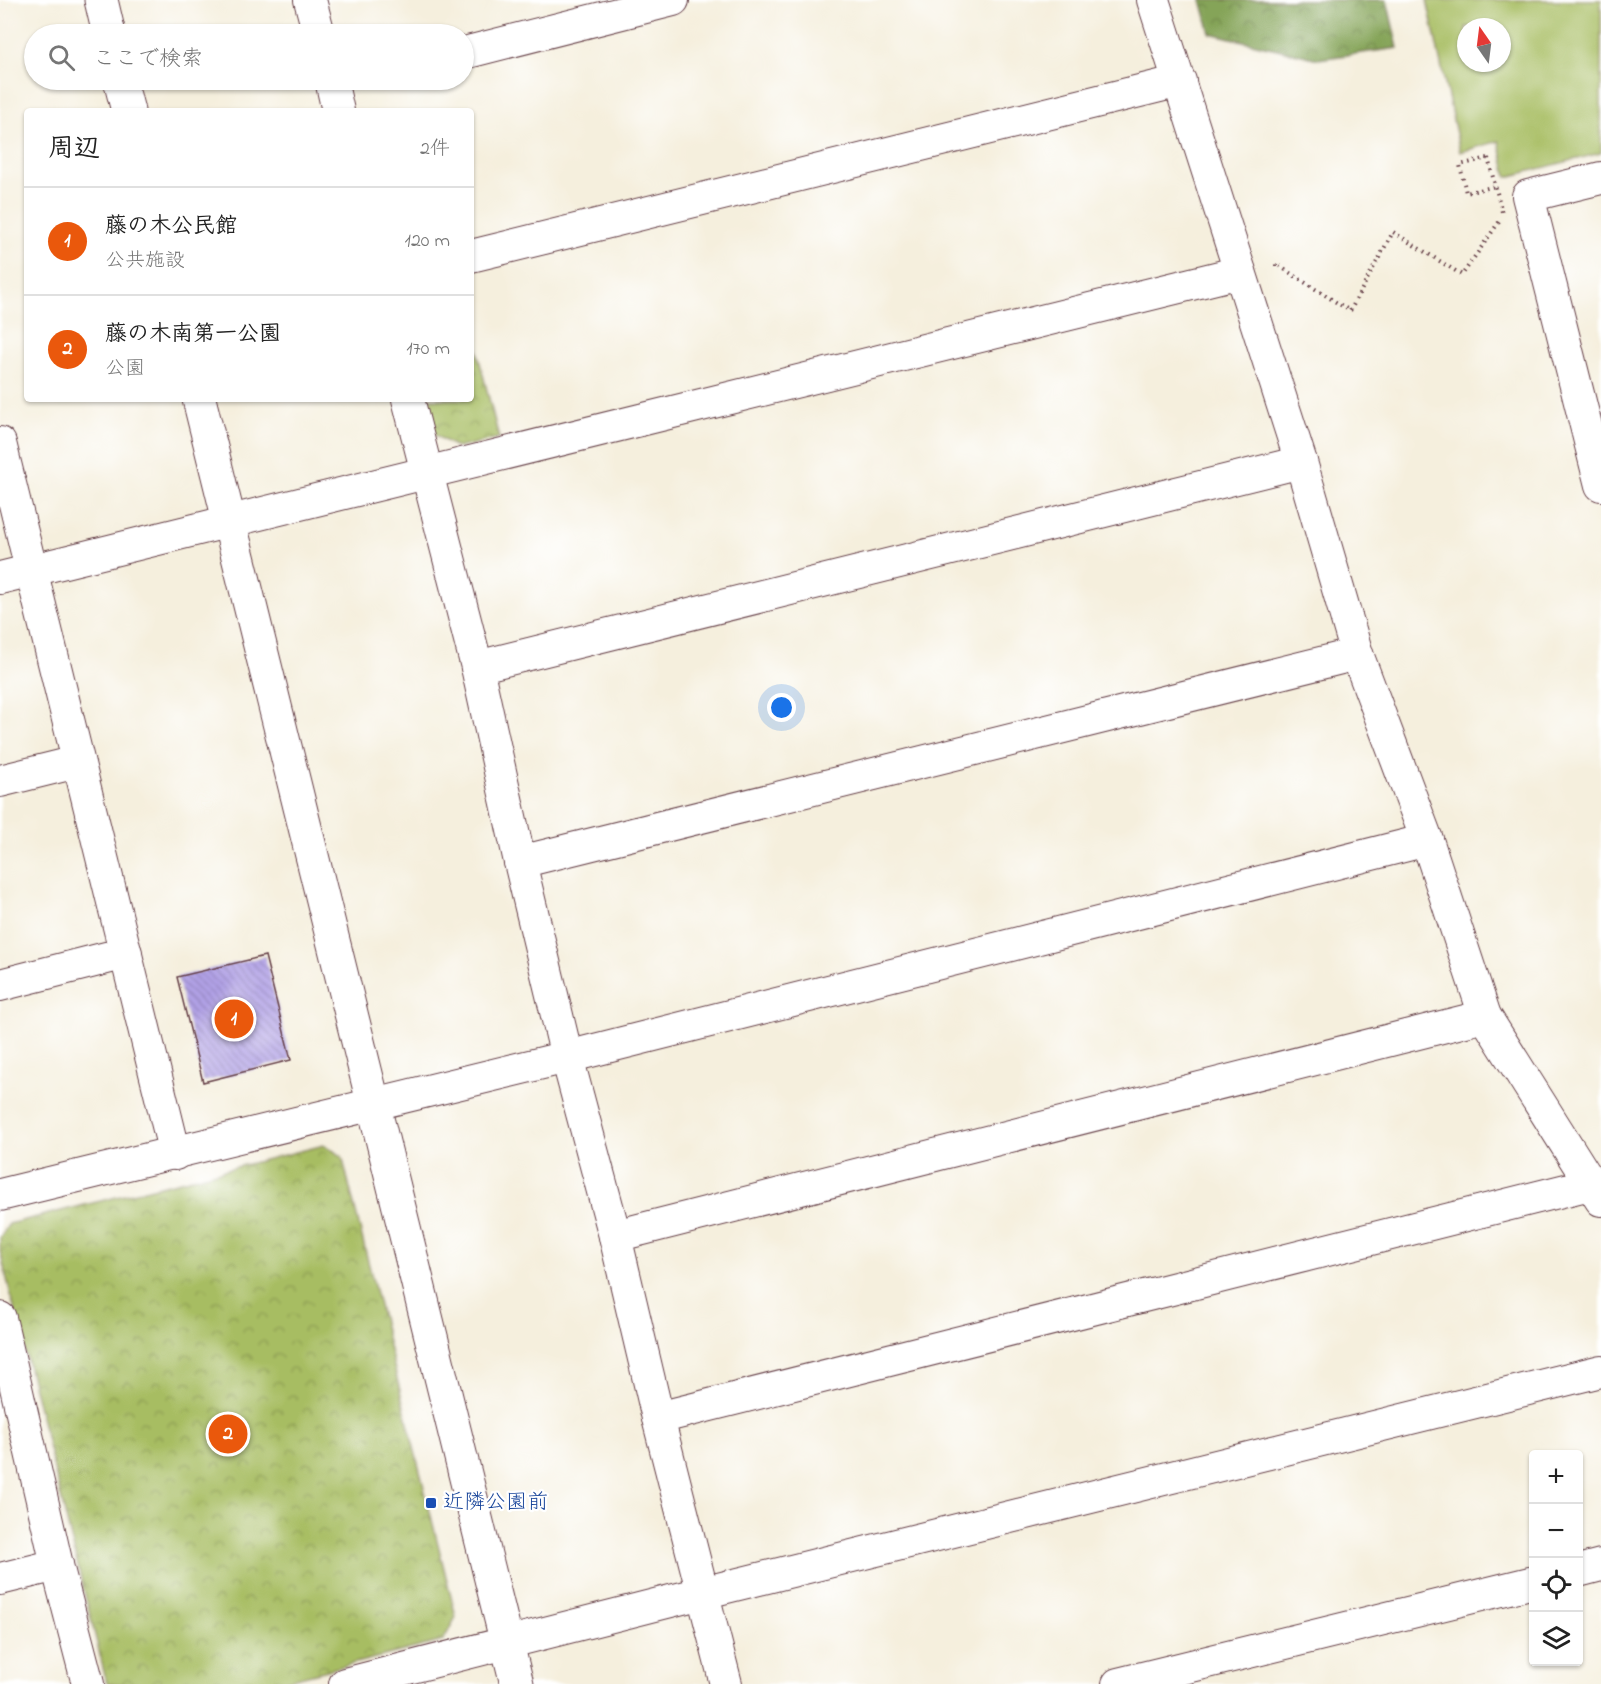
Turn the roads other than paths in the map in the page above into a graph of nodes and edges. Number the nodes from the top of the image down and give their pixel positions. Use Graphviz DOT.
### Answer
graph roads {
  1 [pos="101,0"];
  2 [pos="310,0"];
  3 [pos="673,0"];
  4 [pos="1153,0"];
  5 [pos="107,24"];
  6 [pos="316,24"];
  7 [pos="474,50"];
  8 [pos="1180,81"];
  9 [pos="123,90"];
  10 [pos="127,108"];
  11 [pos="1601,177"];
  12 [pos="474,255"];
  13 [pos="1240,272"];
  14 [pos="200,402"];
  15 [pos="409,402"];
  16 [pos="0,443"];
  17 [pos="1301,462"];
  18 [pos="426,473"];
  19 [pos="1601,485"];
  20 [pos="229,522"];
  21 [pos="32,570"];
  22 [pos="0,578"];
  23 [pos="1357,654"];
  24 [pos="477,667"];
  25 [pos="77,762"];
  26 [pos="0,781"];
  27 [pos="1427,840"];
  28 [pos="520,862"];
  29 [pos="126,953"];
  30 [pos="0,985"];
  31 [pos="1485,1016"];
  32 [pos="567,1057"];
  33 [pos="372,1103"];
  34 [pos="175,1154"];
  35 [pos="1596,1192"];
  36 [pos="0,1195"];
  37 [pos="615,1236"];
  38 [pos="0,1318"];
  39 [pos="1601,1371"];
  40 [pos="9,1392"];
  41 [pos="658,1418"];
  42 [pos="57,1565"];
  43 [pos="1601,1565"];
  44 [pos="1583,1570"];
  45 [pos="0,1579"];
  46 [pos="1529,1583"];
  47 [pos="702,1593"];
  48 [pos="506,1642"];
  49 [pos="88,1684"];
  50 [pos="345,1684"];
  51 [pos="517,1684"];
  52 [pos="726,1684"];
  53 [pos="1118,1684"];
  1 -- 5 [label="street"];
  2 -- 6 [label="street"];
  3 -- 7 [label="street"];
  4 -- 8 [label="street"];
  8 -- 12 [label="street"];
  8 -- 13 [label="street"];
  9 -- 10 [label="street"];
  11 -- 19 [label="street"];
  13 -- 17 [label="street"];
  13 -- 18 [label="street"];
  14 -- 20 [label="street"];
  15 -- 18 [label="street"];
  16 -- 21 [label="street"];
  17 -- 23 [label="street"];
  17 -- 24 [label="street"];
  18 -- 20 [label="street"];
  18 -- 24 [label="street"];
  20 -- 21 [label="street"];
  20 -- 33 [label="street"];
  21 -- 22 [label="street"];
  21 -- 25 [label="street"];
  23 -- 27 [label="street"];
  23 -- 28 [label="street"];
  24 -- 28 [label="street"];
  25 -- 26 [label="street"];
  25 -- 29 [label="street"];
  27 -- 31 [label="street"];
  27 -- 32 [label="street"];
  28 -- 32 [label="street"];
  29 -- 30 [label="street"];
  29 -- 34 [label="street"];
  31 -- 35 [label="street"];
  31 -- 37 [label="street"];
  32 -- 33 [label="street"];
  32 -- 37 [label="street"];
  33 -- 34 [label="street"];
  33 -- 48 [label="street"];
  34 -- 36 [label="street"];
  35 -- 41 [label="street"];
  37 -- 41 [label="street"];
  38 -- 40 [label="street"];
  39 -- 47 [label="street"];
  40 -- 42 [label="street"];
  41 -- 47 [label="street"];
  42 -- 45 [label="street"];
  42 -- 49 [label="street"];
  43 -- 44 [label="street"];
  46 -- 53 [label="street"];
  47 -- 48 [label="street"];
  47 -- 52 [label="street"];
  48 -- 50 [label="street"];
  48 -- 51 [label="street"];
}
